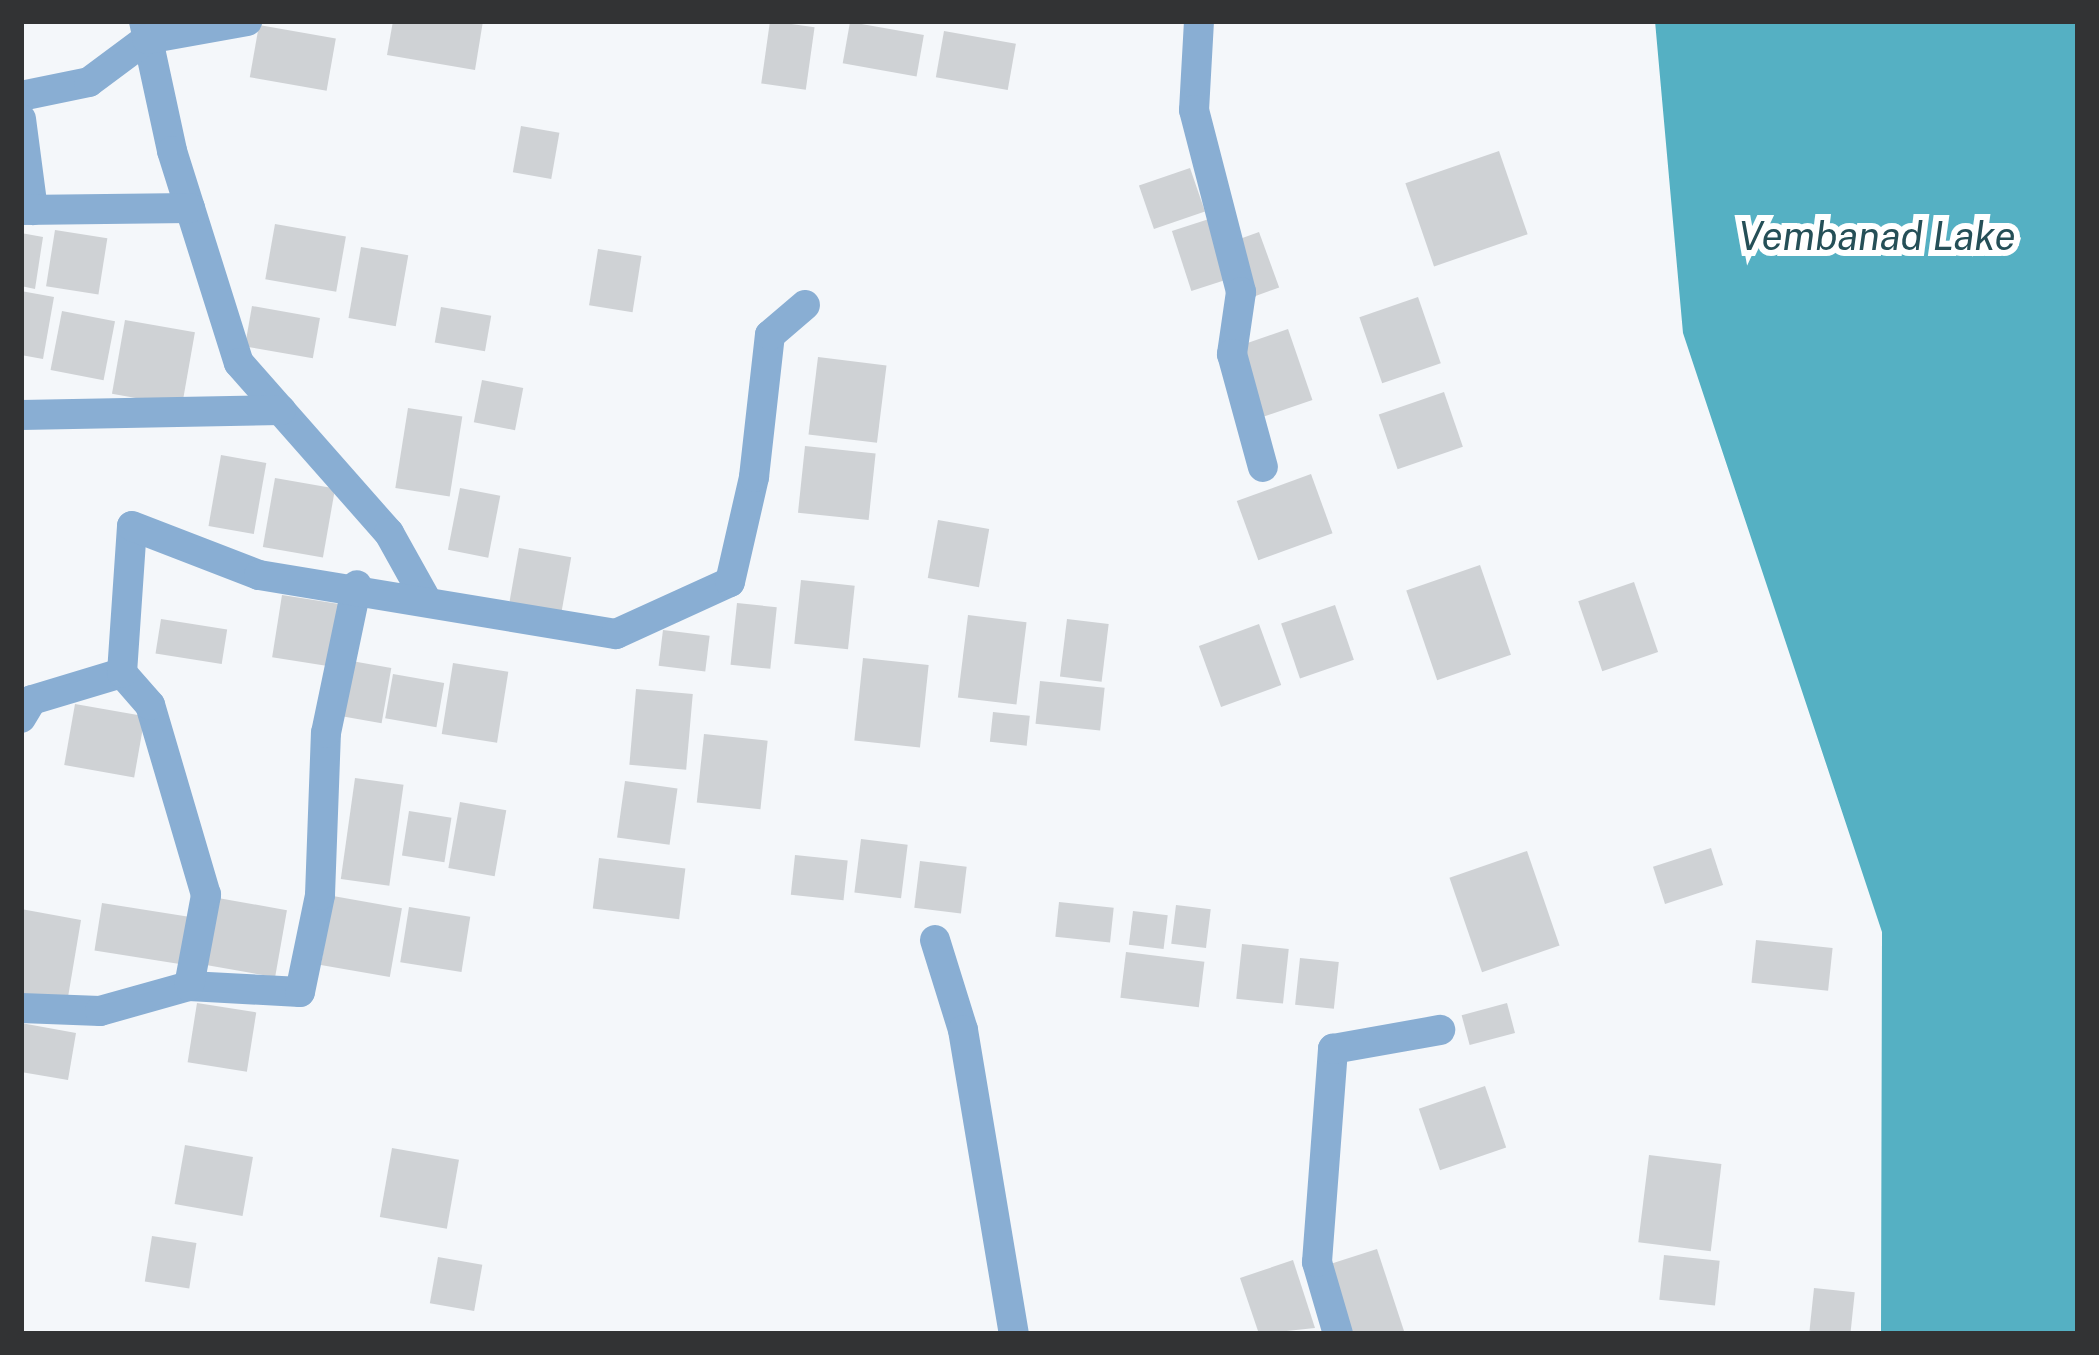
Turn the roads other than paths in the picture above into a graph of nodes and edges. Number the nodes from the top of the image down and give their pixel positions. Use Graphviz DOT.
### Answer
graph roads {
  1 [pos="247,21"];
  2 [pos="1199,21"];
  3 [pos="145,30"];
  4 [pos="21,96"];
  5 [pos="21,119"];
  6 [pos="190,208"];
  7 [pos="27,210"];
  8 [pos="805,305"];
  9 [pos="281,410"];
  10 [pos="21,415"];
  11 [pos="1263,467"];
  12 [pos="357,585"];
  13 [pos="424,596"];
  14 [pos="122,673"];
  15 [pos="21,718"];
  16 [pos="935,940"];
  17 [pos="188,986"];
  18 [pos="21,1008"];
  19 [pos="1440,1030"];
  20 [pos="1014,1334"];
  21 [pos="1338,1334"];
  1 -- 3 [label="street"];
  2 -- 11 [label="street"];
  3 -- 4 [label="street"];
  3 -- 6 [label="street"];
  5 -- 7 [label="street"];
  6 -- 7 [label="street"];
  6 -- 9 [label="street"];
  8 -- 13 [label="street"];
  9 -- 10 [label="street"];
  9 -- 13 [label="street"];
  12 -- 13 [label="street"];
  12 -- 14 [label="street"];
  12 -- 17 [label="street"];
  14 -- 15 [label="street"];
  14 -- 17 [label="street"];
  16 -- 20 [label="street"];
  17 -- 18 [label="street"];
  19 -- 21 [label="street"];
}
